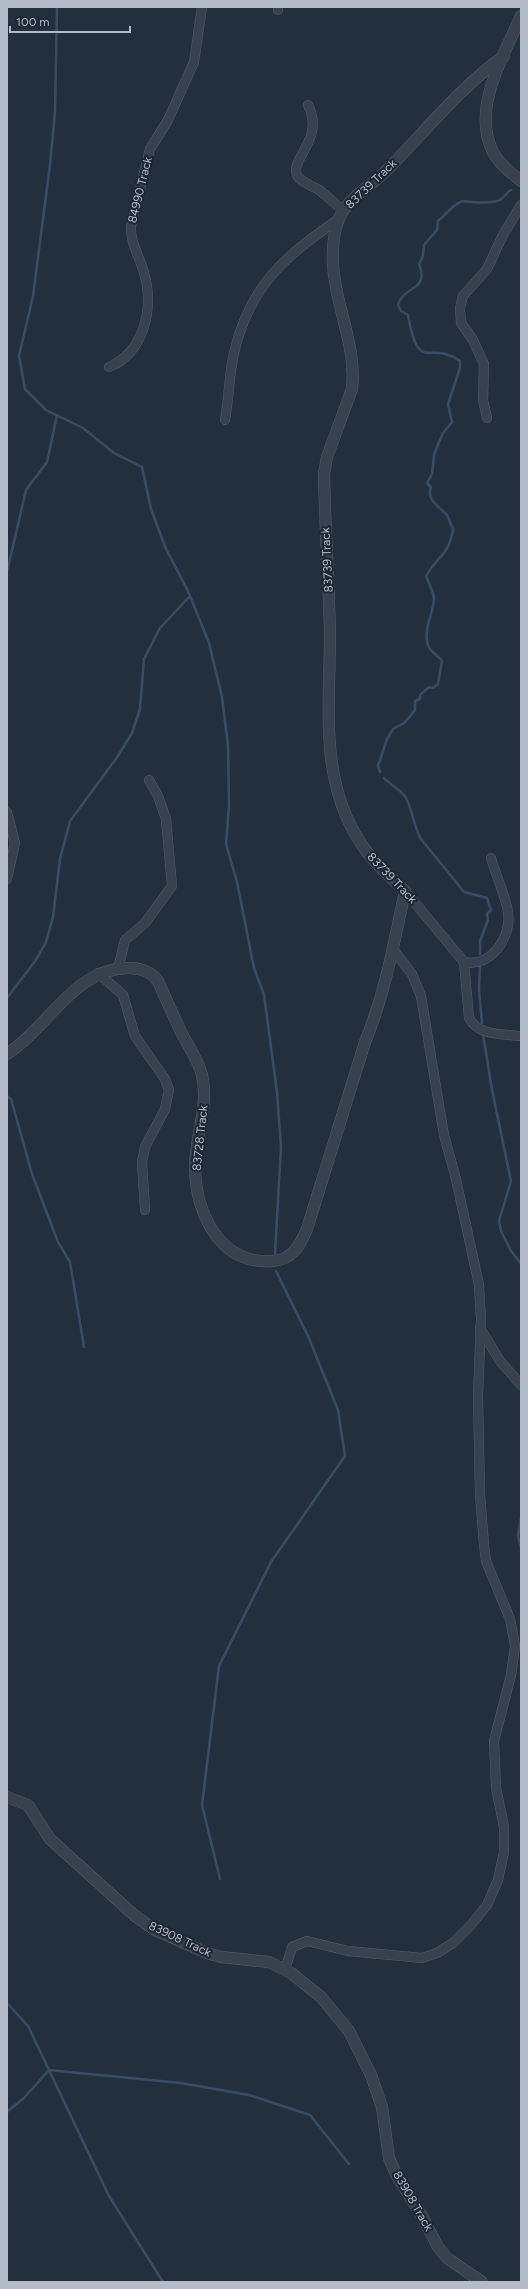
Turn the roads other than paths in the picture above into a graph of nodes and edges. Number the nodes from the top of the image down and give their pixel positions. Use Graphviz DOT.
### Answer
graph roads {
  1 [pos="202,7"];
  2 [pos="521,16"];
  3 [pos="504,56"];
  4 [pos="308,105"];
  5 [pos="521,180"];
  6 [pos="521,205"];
  7 [pos="341,215"];
  8 [pos="109,367"];
  9 [pos="487,418"];
  10 [pos="225,420"];
  11 [pos="149,780"];
  12 [pos="7,812"];
  13 [pos="491,858"];
  14 [pos="7,879"];
  15 [pos="404,891"];
  16 [pos="393,949"];
  17 [pos="464,962"];
  18 [pos="118,969"];
  19 [pos="98,973"];
  20 [pos="521,1036"];
  21 [pos="7,1054"];
  22 [pos="145,1210"];
  23 [pos="480,1328"];
  24 [pos="521,1385"];
  25 [pos="7,1797"];
  26 [pos="285,1970"];
  27 [pos="482,2282"];
  1 -- 8 [label="street, 84990 Track"];
  2 -- 3 [label="street"];
  3 -- 5 [label="street"];
  3 -- 7 [label="street, 83739 Track"];
  4 -- 7 [label="street"];
  6 -- 9 [label="street"];
  7 -- 10 [label="street"];
  7 -- 15 [label="street, 83739 Track"];
  11 -- 18 [label="street"];
  12 -- 14 [label="street"];
  13 -- 17 [label="street"];
  15 -- 16 [label="street, 83728 Track"];
  15 -- 17 [label="street, 83739 Track"];
  16 -- 18 [label="street, 83728 Track"];
  16 -- 23 [label="street"];
  17 -- 20 [label="street"];
  18 -- 19 [label="street, 83728 Track"];
  19 -- 21 [label="street, 83728 Track"];
  19 -- 22 [label="street"];
  23 -- 24 [label="street"];
  23 -- 26 [label="street"];
  25 -- 26 [label="street, 83908 Track"];
  26 -- 27 [label="street, 83908 Track"];
}
